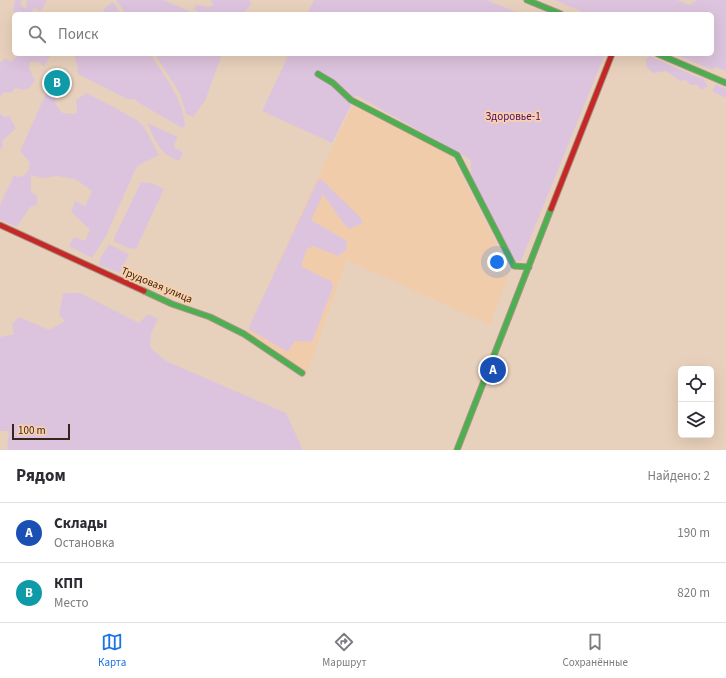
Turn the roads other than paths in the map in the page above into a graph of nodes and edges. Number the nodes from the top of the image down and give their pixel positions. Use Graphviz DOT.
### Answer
graph roads {
  1 [pos="527,0"];
  2 [pos="556,12"];
  3 [pos="611,56"];
  4 [pos="663,56"];
  5 [pos="318,74"];
  6 [pos="726,83"];
  7 [pos="0,225"];
  8 [pos="529,267"];
  9 [pos="302,373"];
  10 [pos="457,450"];
  1 -- 2 [label="street"];
  3 -- 8 [label="street"];
  4 -- 6 [label="street"];
  5 -- 8 [label="street"];
  7 -- 9 [label="street, Трудовая улица"];
  8 -- 10 [label="street"];
}
